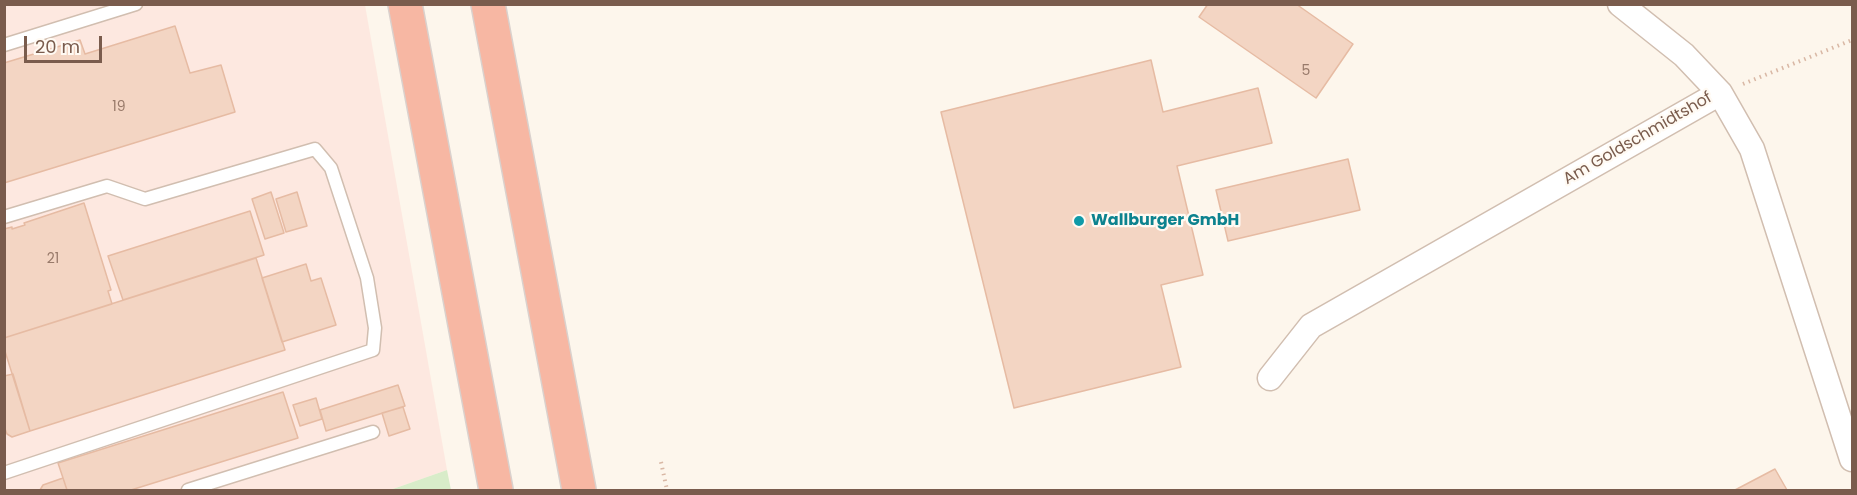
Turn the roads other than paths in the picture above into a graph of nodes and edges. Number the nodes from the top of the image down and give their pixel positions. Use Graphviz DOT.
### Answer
graph roads {
  1 [pos="136,4"];
  2 [pos="405,4"];
  3 [pos="488,4"];
  4 [pos="1620,4"];
  5 [pos="4,45"];
  6 [pos="1720,93"];
  7 [pos="4,217"];
  8 [pos="1270,378"];
  9 [pos="373,432"];
  10 [pos="1852,459"];
  11 [pos="4,473"];
  12 [pos="188,490"];
  13 [pos="496,490"];
  14 [pos="579,490"];
  1 -- 5 [label="lane"];
  2 -- 13 [label="highway"];
  3 -- 14 [label="highway"];
  4 -- 6 [label="street"];
  6 -- 8 [label="street, Am Goldschmidtshof"];
  6 -- 10 [label="street, Am Goldschmidtshof"];
  7 -- 11 [label="lane"];
  9 -- 12 [label="lane"];
}
